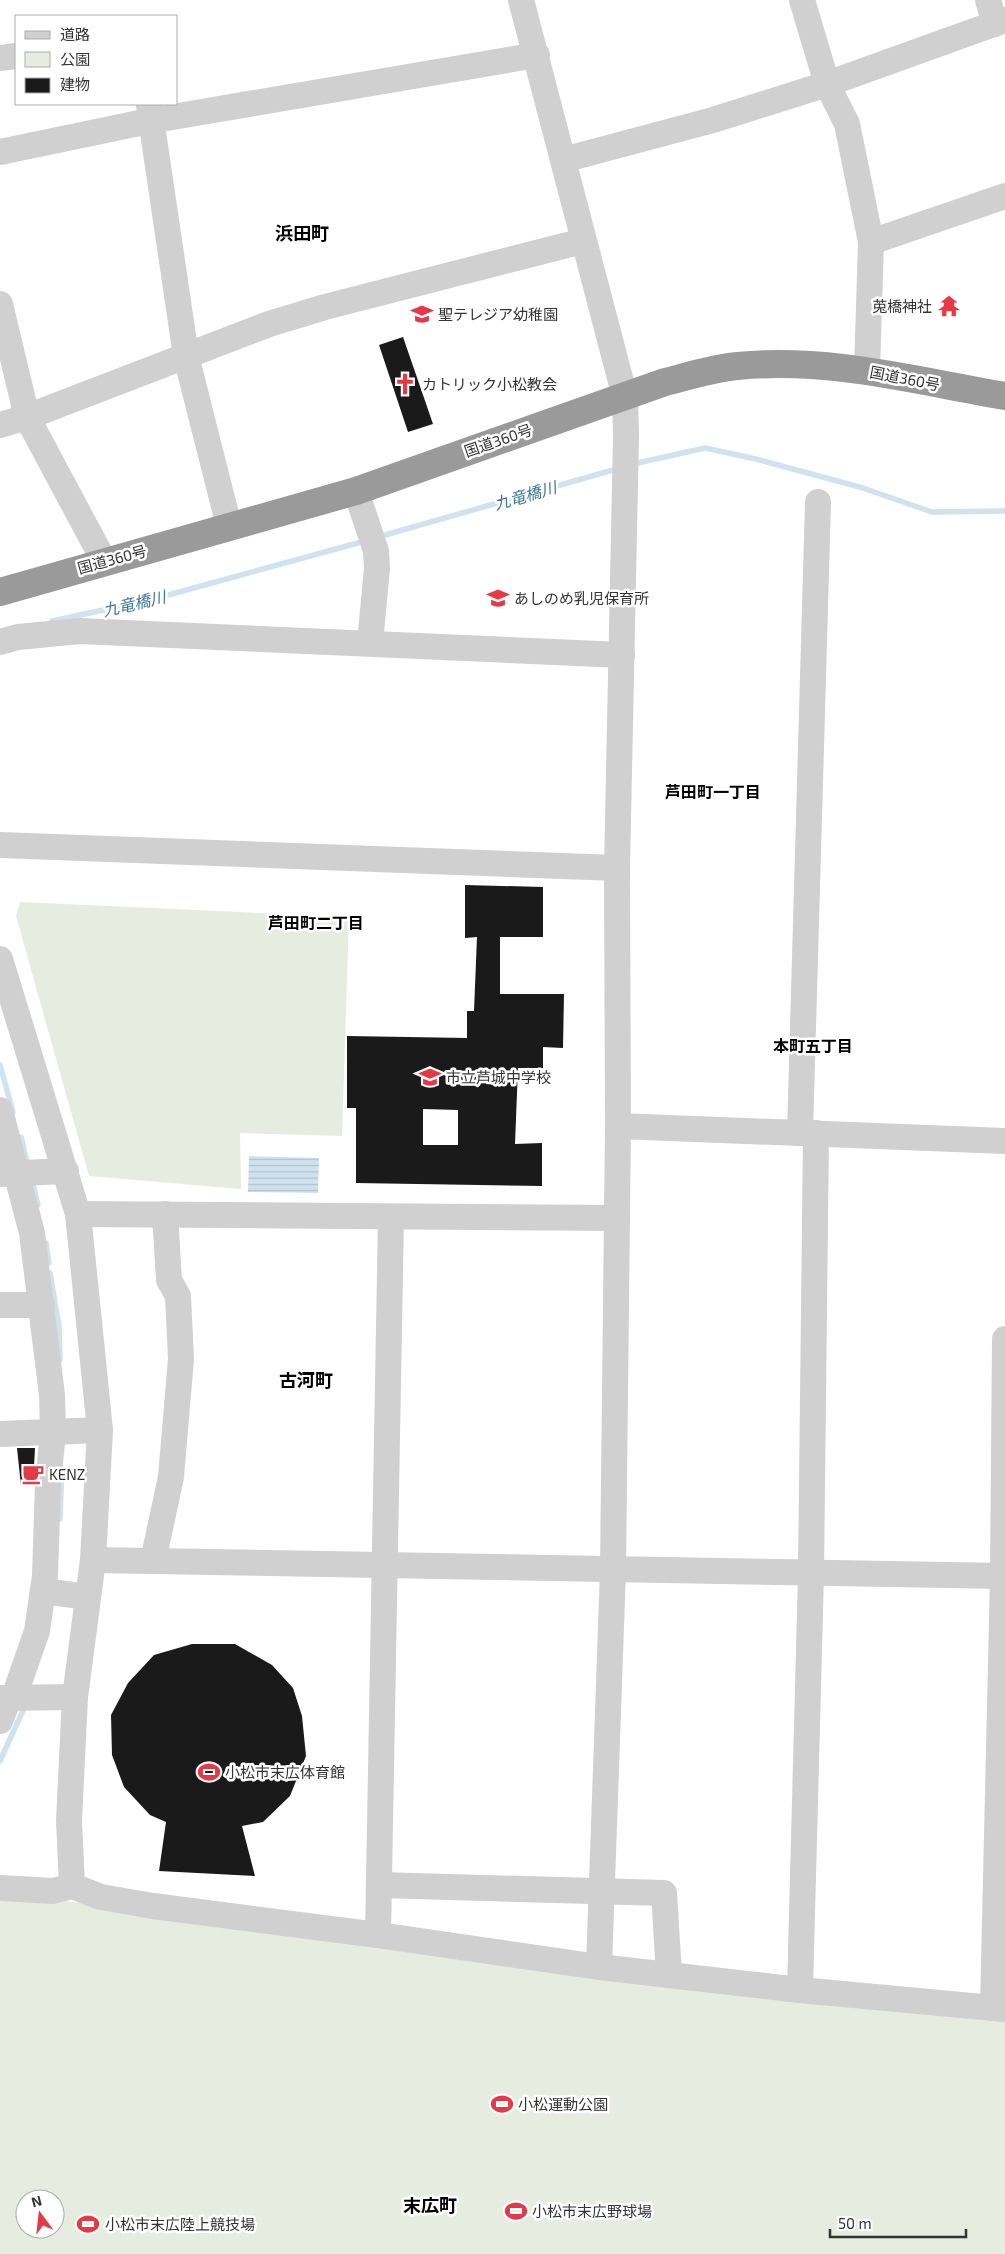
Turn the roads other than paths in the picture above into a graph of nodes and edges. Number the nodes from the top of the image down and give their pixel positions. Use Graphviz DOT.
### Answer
graph roads {
  1 [pos="521,0"];
  2 [pos="802,0"];
  3 [pos="996,15"];
  4 [pos="537,55"];
  5 [pos="15,56"];
  6 [pos="0,58"];
  7 [pos="827,84"];
  8 [pos="150,112"];
  9 [pos="0,152"];
  10 [pos="563,160"];
  11 [pos="1005,196"];
  12 [pos="583,241"];
  13 [pos="872,242"];
  14 [pos="0,304"];
  15 [pos="186,356"];
  16 [pos="866,370"];
  17 [pos="1005,396"];
  18 [pos="625,397"];
  19 [pos="26,417"];
  20 [pos="0,425"];
  21 [pos="356,491"];
  22 [pos="818,502"];
  23 [pos="229,526"];
  24 [pos="104,561"];
  25 [pos="0,592"];
  26 [pos="0,642"];
  27 [pos="370,643"];
  28 [pos="622,655"];
  29 [pos="0,845"];
  30 [pos="617,868"];
  31 [pos="0,960"];
  32 [pos="0,1110"];
  33 [pos="618,1126"];
  34 [pos="808,1133"];
  35 [pos="1005,1141"];
  36 [pos="66,1171"];
  37 [pos="8,1173"];
  38 [pos="78,1214"];
  39 [pos="164,1214"];
  40 [pos="391,1216"];
  41 [pos="617,1218"];
  42 [pos="0,1305"];
  43 [pos="42,1305"];
  44 [pos="1005,1339"];
  45 [pos="100,1430"];
  46 [pos="53,1432"];
  47 [pos="0,1434"];
  48 [pos="93,1560"];
  49 [pos="153,1561"];
  50 [pos="386,1566"];
  51 [pos="613,1570"];
  52 [pos="811,1574"];
  53 [pos="1004,1576"];
  54 [pos="60,1593"];
  55 [pos="75,1697"];
  56 [pos="6,1703"];
  57 [pos="380,1885"];
  58 [pos="72,1886"];
  59 [pos="0,1888"];
  60 [pos="601,1892"];
  61 [pos="378,1935"];
  62 [pos="598,1967"];
  63 [pos="669,1975"];
  64 [pos="800,1990"];
  65 [pos="999,2008"];
  1 -- 4 [label="street"];
  2 -- 7 [label="street"];
  3 -- 7 [label="street"];
  4 -- 8 [label="street"];
  4 -- 10 [label="street"];
  5 -- 6 [label="street"];
  7 -- 10 [label="street"];
  7 -- 13 [label="street"];
  8 -- 9 [label="street"];
  8 -- 15 [label="street"];
  10 -- 12 [label="street"];
  11 -- 13 [label="street"];
  12 -- 15 [label="street"];
  12 -- 18 [label="street"];
  13 -- 16 [label="street"];
  14 -- 19 [label="street"];
  15 -- 19 [label="street"];
  15 -- 23 [label="street"];
  16 -- 17 [label="highway, 国道360号"];
  16 -- 18 [label="highway, 国道360号"];
  18 -- 21 [label="highway, 国道360号"];
  18 -- 28 [label="street"];
  19 -- 20 [label="street"];
  19 -- 24 [label="street"];
  21 -- 23 [label="highway, 国道360号"];
  21 -- 27 [label="street"];
  22 -- 34 [label="street"];
  23 -- 24 [label="highway, 国道360号"];
  24 -- 25 [label="highway, 国道360号"];
  26 -- 27 [label="street"];
  27 -- 28 [label="street"];
  28 -- 30 [label="street"];
  29 -- 30 [label="street"];
  30 -- 33 [label="street"];
  31 -- 36 [label="street"];
  32 -- 37 [label="street"];
  33 -- 34 [label="street"];
  33 -- 41 [label="street"];
  34 -- 35 [label="street"];
  34 -- 52 [label="street"];
  36 -- 37 [label="street"];
  36 -- 38 [label="street"];
  37 -- 43 [label="street"];
  38 -- 39 [label="street"];
  38 -- 45 [label="street"];
  39 -- 40 [label="street"];
  39 -- 49 [label="street"];
  40 -- 41 [label="street"];
  40 -- 50 [label="street"];
  41 -- 51 [label="street"];
  42 -- 43 [label="street"];
  43 -- 46 [label="street"];
  44 -- 53 [label="street"];
  45 -- 46 [label="street"];
  45 -- 48 [label="street"];
  46 -- 47 [label="street"];
  46 -- 54 [label="street"];
  48 -- 49 [label="street"];
  48 -- 54 [label="street"];
  49 -- 50 [label="street"];
  50 -- 51 [label="street"];
  50 -- 57 [label="street"];
  51 -- 52 [label="street"];
  51 -- 60 [label="street"];
  52 -- 53 [label="street"];
  52 -- 64 [label="street"];
  53 -- 65 [label="street"];
  54 -- 55 [label="street"];
  54 -- 56 [label="street"];
  55 -- 56 [label="street"];
  55 -- 58 [label="street"];
  57 -- 60 [label="street"];
  57 -- 61 [label="street"];
  58 -- 59 [label="street"];
  58 -- 61 [label="street"];
  60 -- 62 [label="street"];
  60 -- 63 [label="street"];
  61 -- 62 [label="street"];
  62 -- 63 [label="street"];
  63 -- 64 [label="street"];
  64 -- 65 [label="street"];
}
